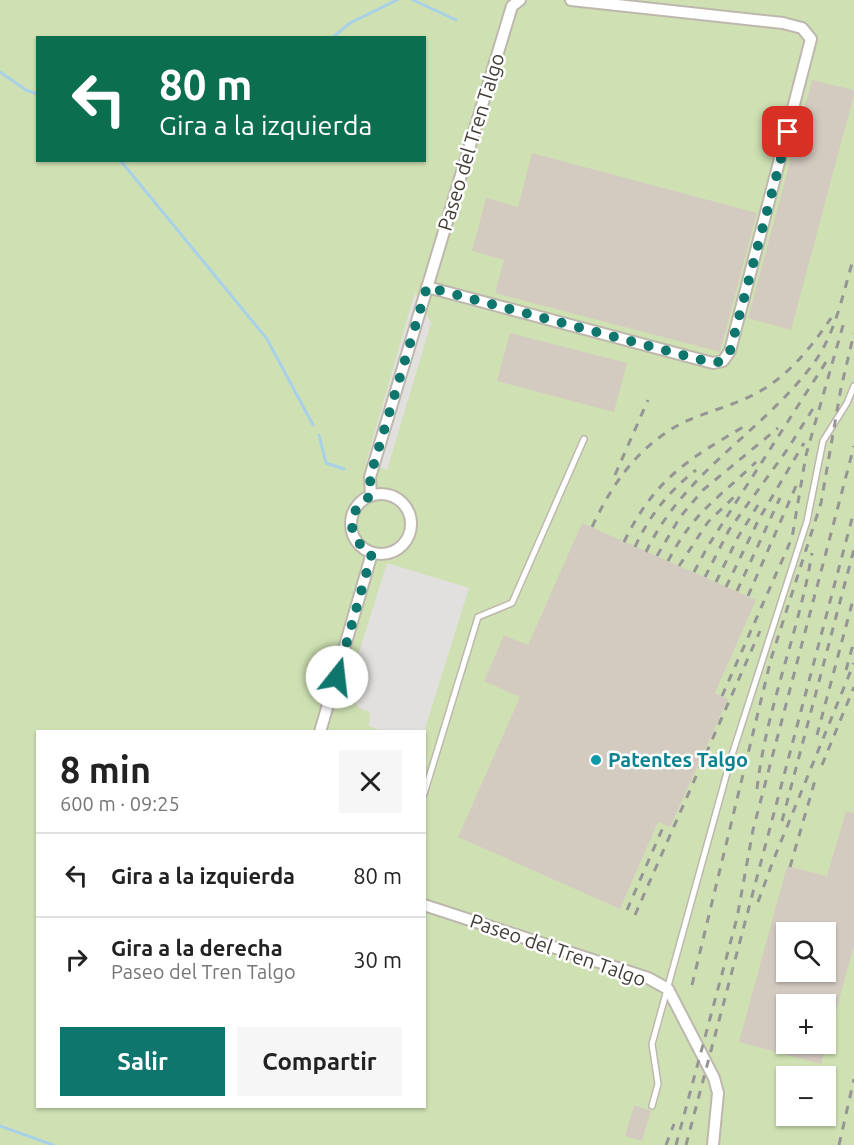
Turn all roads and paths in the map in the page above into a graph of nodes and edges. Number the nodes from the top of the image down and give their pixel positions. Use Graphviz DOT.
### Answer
graph roads {
  1 [pos="520,0"];
  2 [pos="571,0"];
  3 [pos="427,287"];
  4 [pos="854,386"];
  5 [pos="584,439"];
  6 [pos="371,496"];
  7 [pos="372,553"];
  8 [pos="321,730"];
  9 [pos="426,787"];
  10 [pos="426,906"];
  11 [pos="668,989"];
  12 [pos="652,1106"];
  13 [pos="713,1145"];
  1 -- 3 [label="street, Paseo del Tren Talgo"];
  2 -- 3 [label="street"];
  3 -- 6 [label="street, Paseo del Tren Talgo"];
  4 -- 11 [label="lane"];
  5 -- 9 [label="lane"];
  6 -- 7 [label="street"];
  6 -- 7 [label="street"];
  7 -- 8 [label="street"];
  10 -- 11 [label="street, Paseo del Tren Talgo"];
  11 -- 12 [label="lane"];
  11 -- 13 [label="street, Paseo del Tren Talgo"];
}
